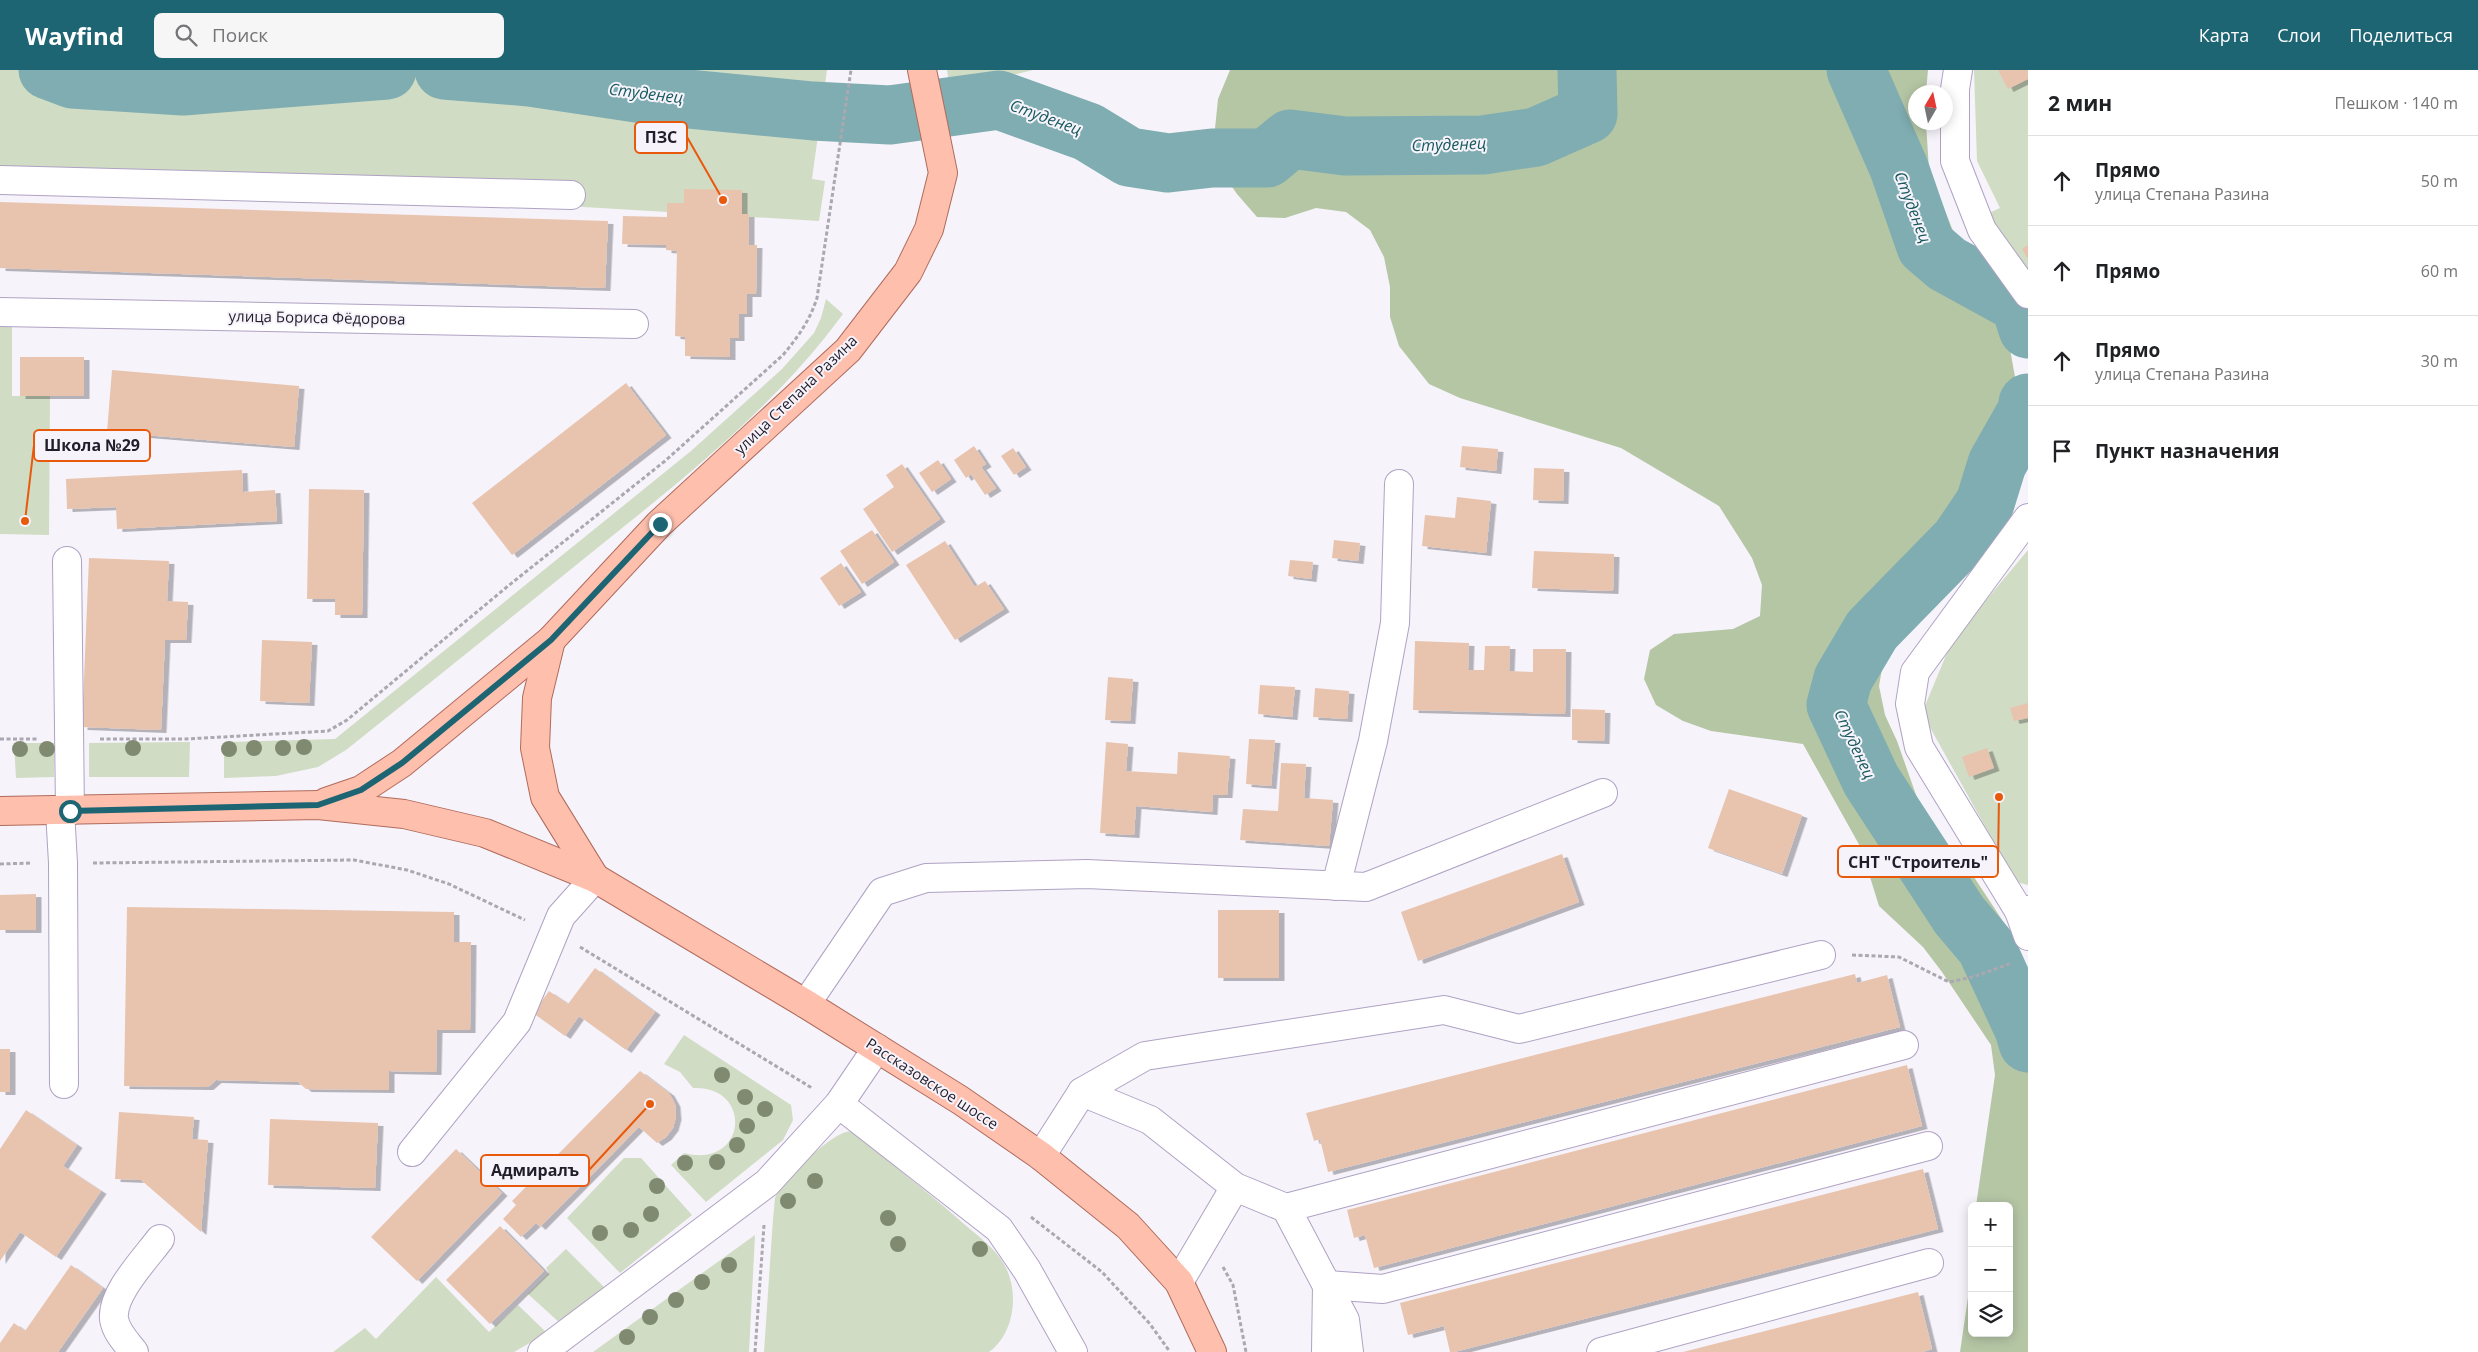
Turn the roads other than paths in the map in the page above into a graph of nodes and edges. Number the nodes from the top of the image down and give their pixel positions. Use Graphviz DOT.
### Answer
graph roads {
  1 [pos="922,70"];
  2 [pos="1958,70"];
  3 [pos="0,180"];
  4 [pos="571,195"];
  5 [pos="2028,294"];
  6 [pos="0,312"];
  7 [pos="634,324"];
  8 [pos="1399,484"];
  9 [pos="2028,518"];
  10 [pos="67,562"];
  11 [pos="551,640"];
  12 [pos="1603,793"];
  13 [pos="318,805"];
  14 [pos="0,811"];
  15 [pos="65,811"];
  16 [pos="595,878"];
  17 [pos="1336,886"];
  18 [pos="2025,919"];
  19 [pos="1821,955"];
  20 [pos="806,1004"];
  21 [pos="1904,1045"];
  22 [pos="877,1048"];
  23 [pos="64,1084"];
  24 [pos="1082,1092"];
  25 [pos="839,1104"];
  26 [pos="1928,1146"];
  27 [pos="412,1152"];
  28 [pos="1041,1156"];
  29 [pos="1235,1187"];
  30 [pos="1286,1208"];
  31 [pos="160,1239"];
  32 [pos="1929,1263"];
  33 [pos="1179,1282"];
  34 [pos="1327,1285"];
  35 [pos="134,1352"];
  36 [pos="542,1352"];
  37 [pos="1073,1352"];
  38 [pos="1212,1352"];
  39 [pos="1326,1352"];
  40 [pos="1349,1352"];
  41 [pos="1601,1352"];
  1 -- 11 [label="main road, улица Степана Разина"];
  2 -- 5 [label="street"];
  3 -- 4 [label="street"];
  6 -- 7 [label="street, улица Бориса Фёдорова"];
  8 -- 17 [label="street"];
  9 -- 18 [label="street"];
  10 -- 15 [label="street"];
  11 -- 13 [label="main road, улица Степана Разина"];
  11 -- 16 [label="main road"];
  12 -- 17 [label="street"];
  13 -- 15 [label="main road"];
  13 -- 16 [label="main road, Рассказовское шоссе"];
  14 -- 15 [label="main road"];
  15 -- 23 [label="street"];
  16 -- 20 [label="main road, Рассказовское шоссе"];
  16 -- 27 [label="street"];
  17 -- 20 [label="street"];
  19 -- 24 [label="street"];
  20 -- 22 [label="main road, Рассказовское шоссе"];
  21 -- 30 [label="street"];
  22 -- 25 [label="street"];
  22 -- 28 [label="main road, Рассказовское шоссе"];
  24 -- 28 [label="street"];
  24 -- 29 [label="street"];
  25 -- 36 [label="street"];
  25 -- 37 [label="street"];
  26 -- 34 [label="street"];
  28 -- 33 [label="main road, Рассказовское шоссе"];
  29 -- 30 [label="street"];
  29 -- 33 [label="street"];
  30 -- 34 [label="street"];
  31 -- 35 [label="street"];
  32 -- 41 [label="street"];
  33 -- 38 [label="main road, Рассказовское шоссе"];
  34 -- 39 [label="street"];
  34 -- 40 [label="street"];
}
